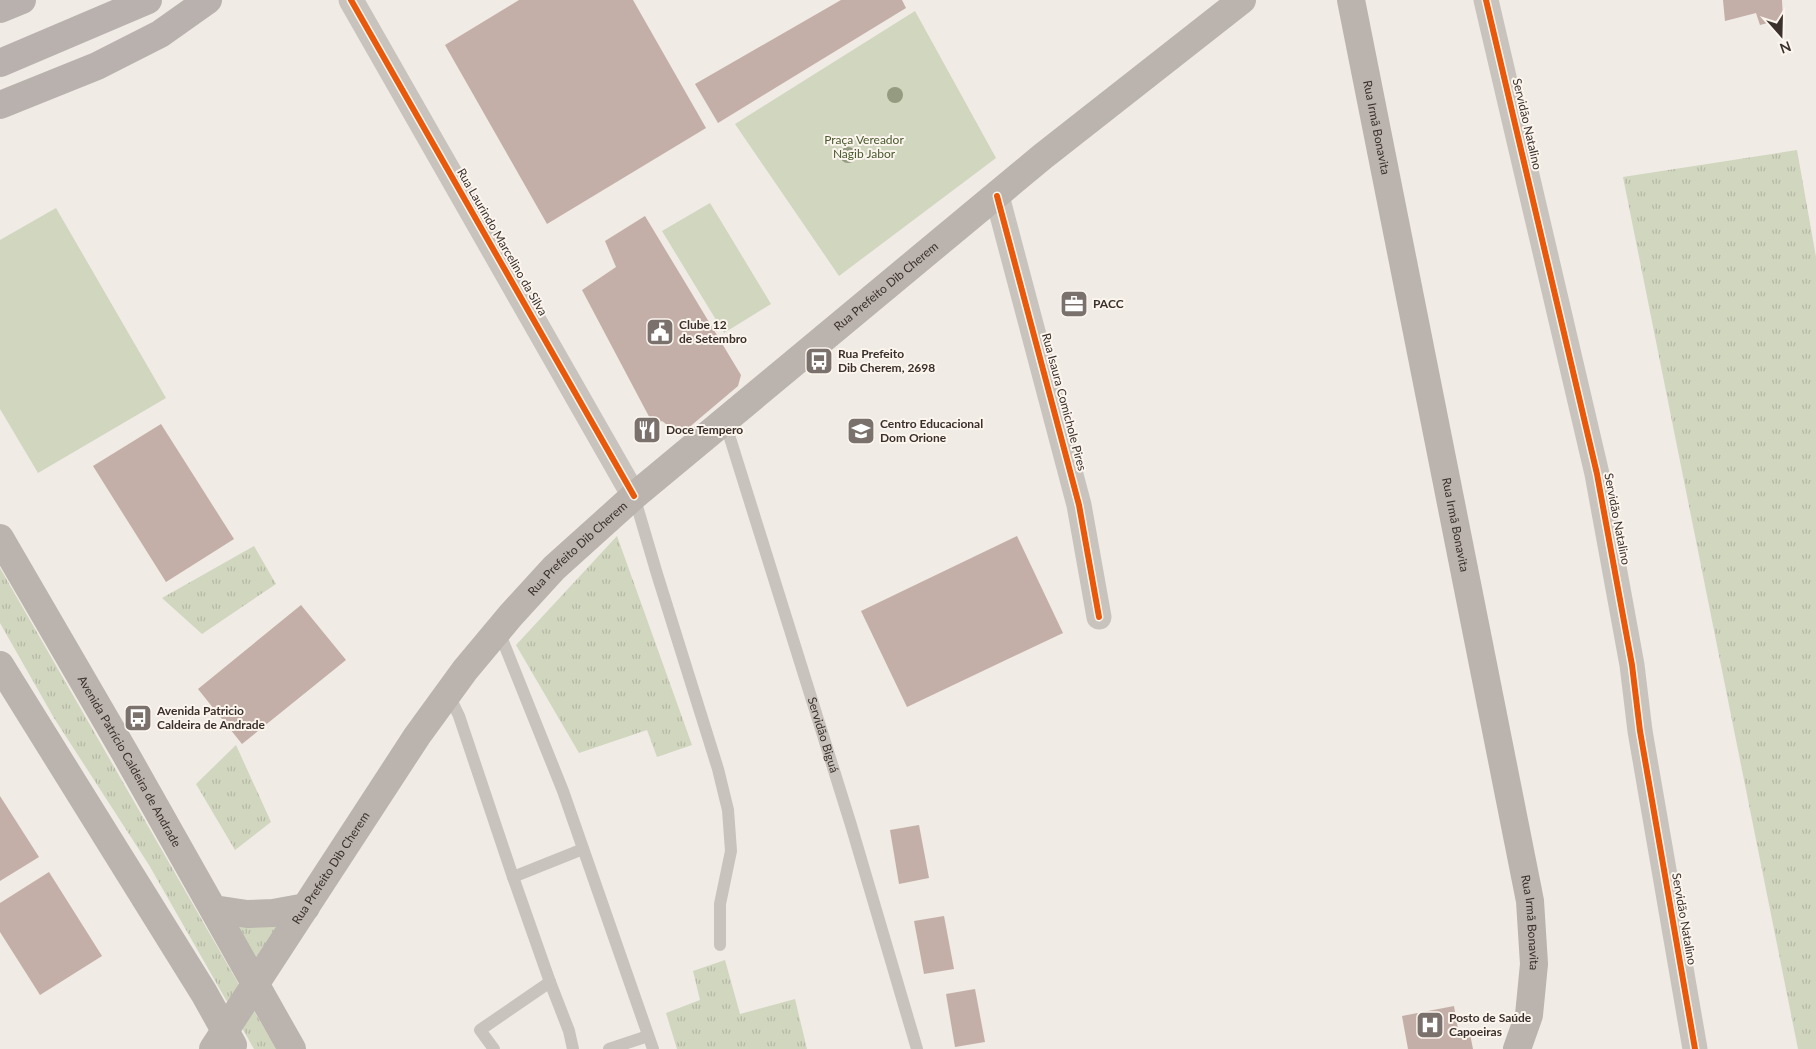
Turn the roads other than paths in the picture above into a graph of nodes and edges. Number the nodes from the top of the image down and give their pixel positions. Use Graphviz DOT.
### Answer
graph roads {
  1 [pos="22,0"];
  2 [pos="148,0"];
  3 [pos="208,0"];
  4 [pos="351,0"];
  5 [pos="1242,0"];
  6 [pos="1351,0"];
  7 [pos="1486,0"];
  8 [pos="0,9"];
  9 [pos="0,63"];
  10 [pos="0,105"];
  11 [pos="997,196"];
  12 [pos="725,422"];
  13 [pos="634,496"];
  14 [pos="0,538"];
  15 [pos="1099,617"];
  16 [pos="498,629"];
  17 [pos="0,665"];
  18 [pos="448,693"];
  19 [pos="584,849"];
  20 [pos="513,877"];
  21 [pos="306,907"];
  22 [pos="214,909"];
  23 [pos="720,944"];
  24 [pos="550,982"];
  25 [pos="256,984"];
  26 [pos="648,1036"];
  27 [pos="225,1043"];
  28 [pos="292,1049"];
  29 [pos="494,1049"];
  30 [pos="573,1049"];
  31 [pos="609,1049"];
  32 [pos="653,1049"];
  33 [pos="917,1049"];
  34 [pos="1517,1049"];
  35 [pos="1695,1049"];
  1 -- 8 [label="main road"];
  2 -- 9 [label="main road"];
  3 -- 10 [label="main road"];
  4 -- 13 [label="street, Rua Laurindo Marcelino da Silva"];
  5 -- 11 [label="main road, Rua Prefeito Dib Cherem"];
  6 -- 34 [label="main road, Rua Irmã Bonavita"];
  7 -- 35 [label="street, Servidão Natalino"];
  11 -- 12 [label="main road, Rua Prefeito Dib Cherem"];
  11 -- 15 [label="street, Rua Isaura Comichole Pires"];
  12 -- 13 [label="main road, Rua Prefeito Dib Cherem"];
  12 -- 33 [label="lane, Servidão Biguá"];
  13 -- 16 [label="main road, Rua Prefeito Dib Cherem"];
  13 -- 23 [label="lane"];
  14 -- 22 [label="main road, Avenida Patrício Caldeira de Andrade"];
  16 -- 18 [label="main road, Rua Prefeito Dib Cherem"];
  16 -- 19 [label="lane"];
  17 -- 27 [label="main road"];
  18 -- 20 [label="lane"];
  18 -- 21 [label="main road, Rua Prefeito Dib Cherem"];
  19 -- 20 [label="lane"];
  19 -- 26 [label="lane"];
  20 -- 24 [label="lane"];
  21 -- 22 [label="main road"];
  21 -- 25 [label="main road, Rua Prefeito Dib Cherem"];
  22 -- 25 [label="main road, Avenida Patrício Caldeira de Andrade"];
  24 -- 29 [label="lane"];
  24 -- 30 [label="lane"];
  25 -- 27 [label="main road, Rua Prefeito Dib Cherem"];
  25 -- 28 [label="main road, Avenida Patrício Caldeira de Andrade"];
  26 -- 31 [label="lane"];
  26 -- 32 [label="lane"];
}
